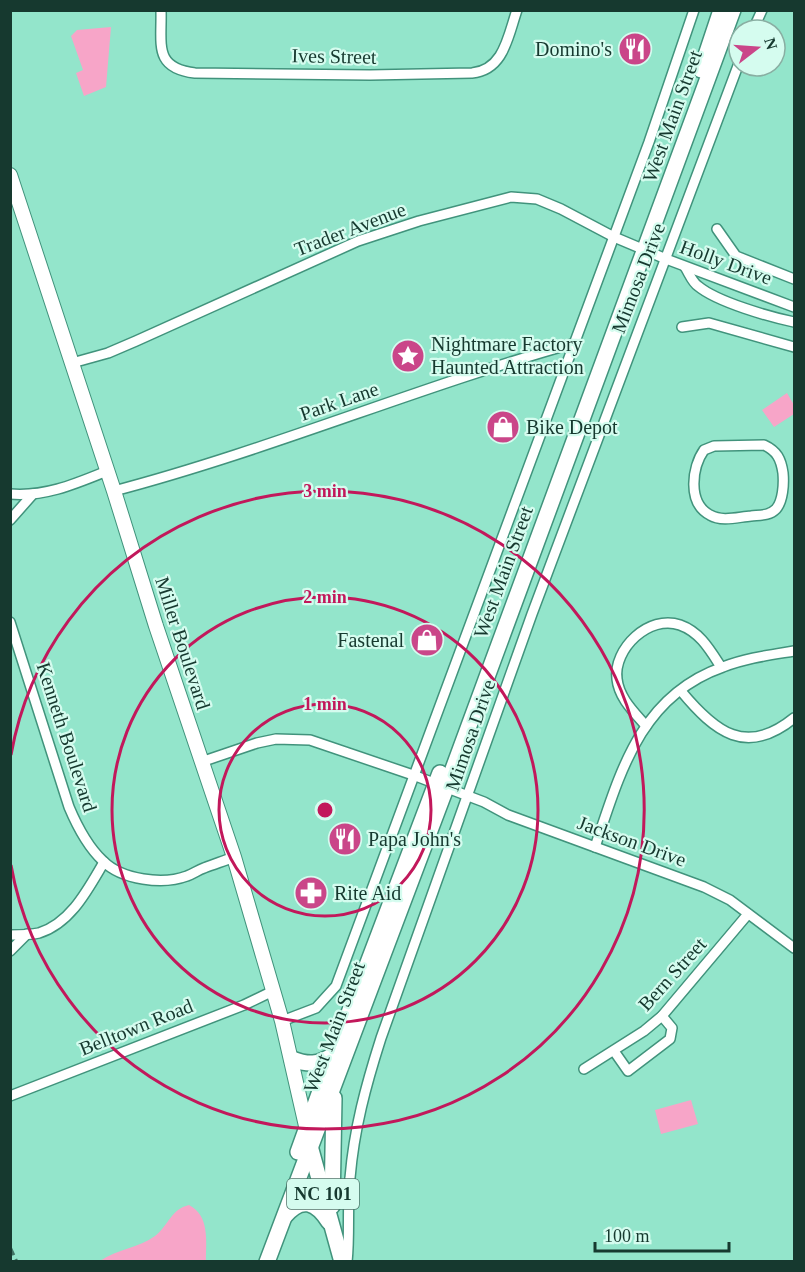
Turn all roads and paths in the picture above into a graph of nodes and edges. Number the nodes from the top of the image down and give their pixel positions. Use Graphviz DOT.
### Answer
graph roads {
  1 [pos="161,10"];
  2 [pos="517,10"];
  3 [pos="694,10"];
  4 [pos="721,10"];
  5 [pos="734,10"];
  6 [pos="733,78"];
  7 [pos="10,175"];
  8 [pos="717,229"];
  9 [pos="614,237"];
  10 [pos="640,248"];
  11 [pos="666,259"];
  12 [pos="685,267"];
  13 [pos="795,279"];
  14 [pos="795,307"];
  15 [pos="795,322"];
  16 [pos="682,327"];
  17 [pos="575,343"];
  18 [pos="795,347"];
  19 [pos="72,363"];
  20 [pos="107,471"];
  21 [pos="795,477"];
  22 [pos="783,478"];
  23 [pos="114,491"];
  24 [pos="10,494"];
  25 [pos="33,495"];
  26 [pos="10,520"];
  27 [pos="10,622"];
  28 [pos="795,651"];
  29 [pos="721,667"];
  30 [pos="681,691"];
  31 [pos="795,718"];
  32 [pos="646,726"];
  33 [pos="201,762"];
  34 [pos="413,775"];
  35 [pos="441,786"];
  36 [pos="469,796"];
  37 [pos="595,847"];
  38 [pos="234,857"];
  39 [pos="104,862"];
  40 [pos="748,914"];
  41 [pos="27,934"];
  42 [pos="10,935"];
  43 [pos="795,948"];
  44 [pos="10,951"];
  45 [pos="273,991"];
  46 [pos="662,1016"];
  47 [pos="282,1021"];
  48 [pos="614,1050"];
  49 [pos="333,1055"];
  50 [pos="292,1059"];
  51 [pos="584,1069"];
  52 [pos="334,1088"];
  53 [pos="10,1096"];
  54 [pos="306,1126"];
  55 [pos="310,1146"];
  56 [pos="285,1216"];
  57 [pos="332,1227"];
  58 [pos="259,1262"];
  59 [pos="267,1262"];
  60 [pos="342,1262"];
  61 [pos="347,1262"];
  1 -- 2 [label="street, Ives Street"];
  3 -- 9 [label="street"];
  4 -- 10 [label="main road, West Main Street"];
  5 -- 10 [label="main road, West Main Street"];
  6 -- 11 [label="street, Mimosa Drive"];
  7 -- 19 [label="street, Miller Boulevard"];
  8 -- 13 [label="street"];
  9 -- 10 [label="street, Trader Avenue"];
  9 -- 17 [label="street"];
  9 -- 19 [label="street, Trader Avenue"];
  10 -- 11 [label="street, Holly Drive"];
  10 -- 35 [label="main road, West Main Street"];
  11 -- 12 [label="street, Holly Drive"];
  11 -- 36 [label="street, Mimosa Drive"];
  12 -- 14 [label="street, Holly Drive"];
  12 -- 15 [label="street"];
  16 -- 18 [label="street"];
  17 -- 23 [label="street, Park Lane"];
  17 -- 34 [label="street"];
  19 -- 20 [label="street, Miller Boulevard"];
  20 -- 23 [label="street, Miller Boulevard"];
  20 -- 25 [label="street"];
  21 -- 22 [label="street"];
  22 -- 22 [label="street"];
  23 -- 33 [label="street, Miller Boulevard"];
  24 -- 25 [label="street"];
  25 -- 26 [label="street"];
  27 -- 39 [label="street, Kenneth Boulevard"];
  28 -- 29 [label="street"];
  29 -- 30 [label="street"];
  29 -- 32 [label="street"];
  30 -- 31 [label="street"];
  30 -- 32 [label="street"];
  32 -- 37 [label="street"];
  33 -- 34 [label="street, Jackson Drive"];
  33 -- 38 [label="street, Miller Boulevard"];
  34 -- 35 [label="street, Jackson Drive"];
  34 -- 47 [label="street"];
  35 -- 36 [label="street, Jackson Drive"];
  35 -- 49 [label="main road, West Main Street"];
  35 -- 52 [label="main road, West Main Street"];
  36 -- 37 [label="street, Jackson Drive"];
  36 -- 61 [label="street, Mimosa Drive"];
  37 -- 40 [label="street, Jackson Drive"];
  38 -- 39 [label="street, Kenneth Boulevard"];
  38 -- 45 [label="street, Miller Boulevard"];
  39 -- 41 [label="street"];
  40 -- 43 [label="street, Jackson Drive"];
  40 -- 46 [label="street, Bern Street"];
  41 -- 42 [label="street"];
  41 -- 44 [label="street"];
  45 -- 47 [label="street, Miller Boulevard"];
  45 -- 53 [label="street, Belltown Road"];
  46 -- 48 [label="street, Bern Street"];
  46 -- 48 [label="street"];
  47 -- 50 [label="street, Miller Boulevard"];
  48 -- 51 [label="street, Bern Street"];
  49 -- 50 [label="main road"];
  49 -- 54 [label="main road, West Main Street"];
  50 -- 54 [label="street, Miller Boulevard"];
  52 -- 55 [label="main road, West Main Street"];
  52 -- 57 [label="main road"];
  54 -- 55 [label="main road, NC 101"];
  54 -- 58 [label="main road, West Main Street"];
  55 -- 56 [label="main road, West Main Street"];
  55 -- 57 [label="main road, NC 101"];
  56 -- 57 [label="main road"];
  56 -- 59 [label="main road, West Main Street"];
  57 -- 60 [label="main road, NC 101"];
}
